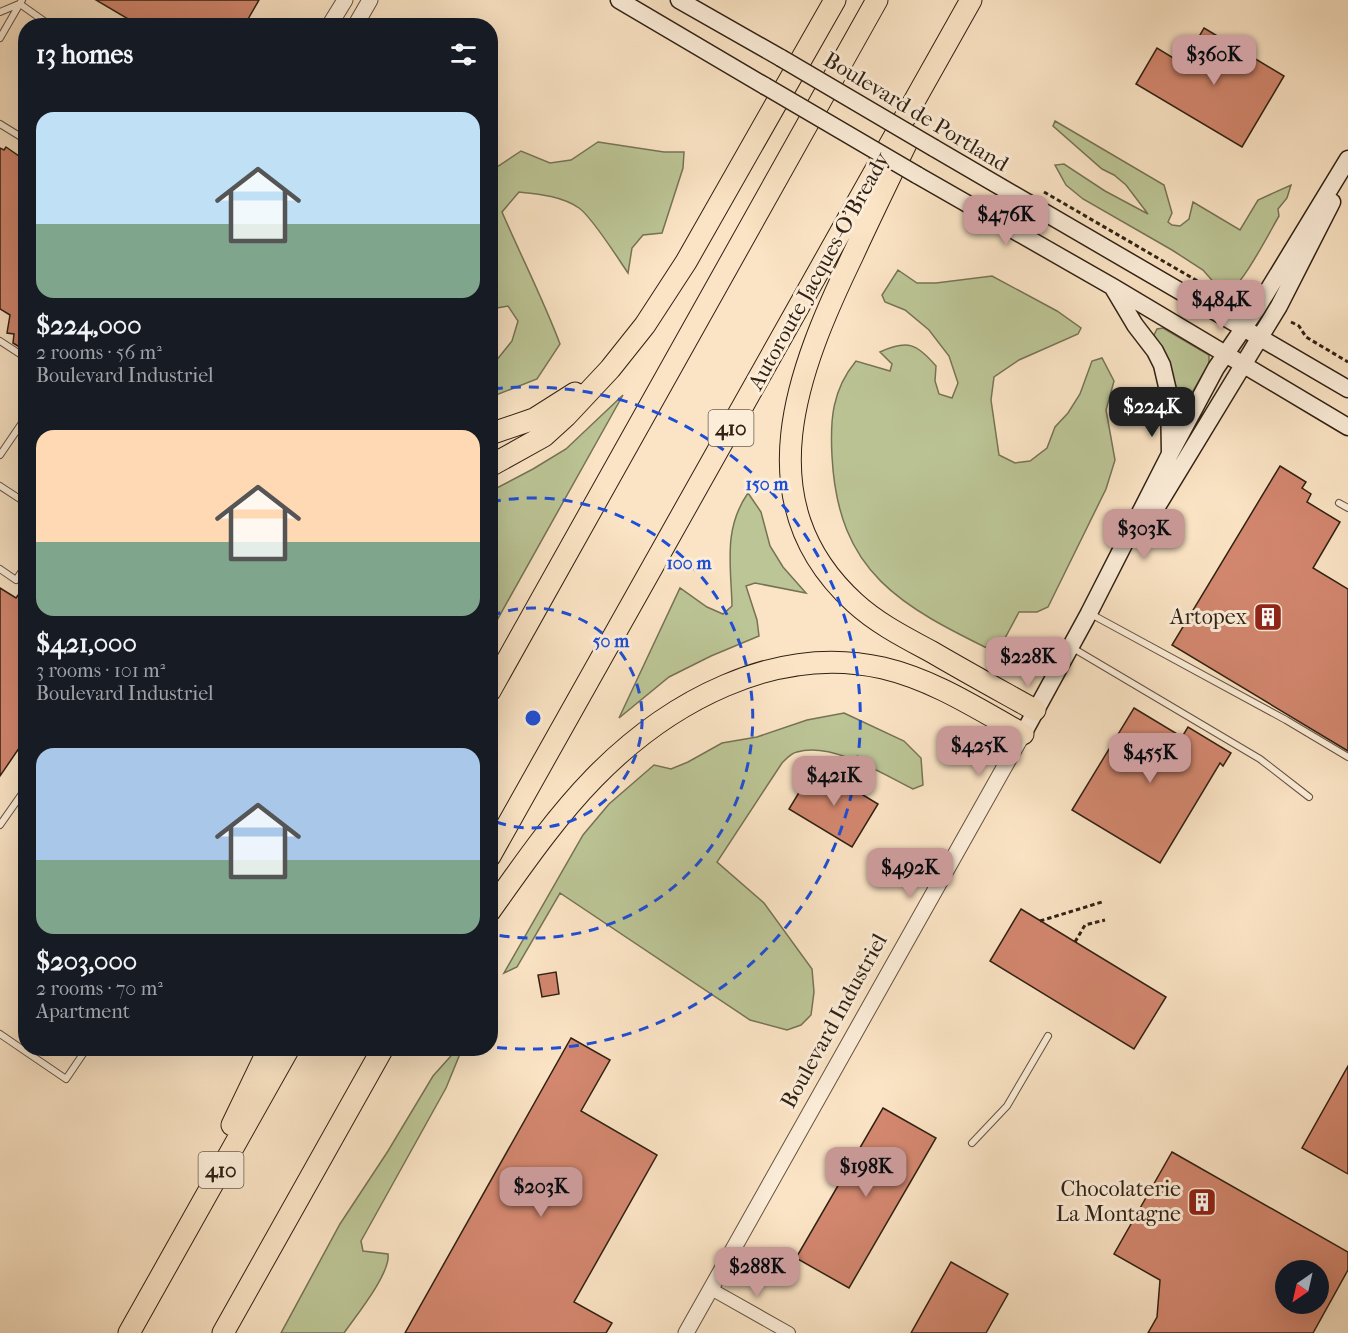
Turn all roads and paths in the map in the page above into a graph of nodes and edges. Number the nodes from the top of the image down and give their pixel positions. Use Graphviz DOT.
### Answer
graph roads {
  1 [pos="345,0"];
  2 [pos="370,0"];
  3 [pos="619,0"];
  4 [pos="679,0"];
  5 [pos="836,0"];
  6 [pos="877,0"];
  7 [pos="973,0"];
  8 [pos="21,2"];
  9 [pos="0,12"];
  10 [pos="41,18"];
  11 [pos="334,18"];
  12 [pos="360,18"];
  13 [pos="0,38"];
  14 [pos="0,124"];
  15 [pos="18,135"];
  16 [pos="1348,159"];
  17 [pos="1348,171"];
  18 [pos="1040,190"];
  19 [pos="1113,287"];
  20 [pos="1232,301"];
  21 [pos="1291,322"];
  22 [pos="1244,329"];
  23 [pos="1260,338"];
  24 [pos="0,342"];
  25 [pos="629,346"];
  26 [pos="18,353"];
  27 [pos="1226,354"];
  28 [pos="1348,362"];
  29 [pos="1243,364"];
  30 [pos="1348,389"];
  31 [pos="1348,427"];
  32 [pos="18,428"];
  33 [pos="498,432"];
  34 [pos="0,454"];
  35 [pos="1170,454"];
  36 [pos="498,462"];
  37 [pos="0,486"];
  38 [pos="18,498"];
  39 [pos="1339,503"];
  40 [pos="1348,508"];
  41 [pos="0,569"];
  42 [pos="18,576"];
  43 [pos="1090,614"];
  44 [pos="1073,642"];
  45 [pos="498,677"];
  46 [pos="1035,710"];
  47 [pos="1023,734"];
  48 [pos="1348,757"];
  49 [pos="1309,797"];
  50 [pos="18,799"];
  51 [pos="0,825"];
  52 [pos="498,842"];
  53 [pos="498,900"];
  54 [pos="1102,902"];
  55 [pos="1105,920"];
  56 [pos="1040,921"];
  57 [pos="1075,942"];
  58 [pos="0,1034"];
  59 [pos="1048,1036"];
  60 [pos="18,1046"];
  61 [pos="32,1056"];
  62 [pos="82,1056"];
  63 [pos="265,1056"];
  64 [pos="285,1056"];
  65 [pos="379,1056"];
  66 [pos="387,1056"];
  67 [pos="341,1123"];
  68 [pos="972,1143"];
  69 [pos="711,1289"];
  70 [pos="153,1291"];
  71 [pos="129,1333"];
  72 [pos="223,1333"];
  73 [pos="686,1333"];
  74 [pos="789,1333"];
  1 -- 11 [label="street"];
  2 -- 12 [label="street"];
  3 -- 19 [label="main road, bridge"];
  4 -- 22 [label="main road, Boulevard de Portland, bridge"];
  5 -- 25 [label="highway"];
  6 -- 45 [label="highway"];
  7 -- 46 [label="highway"];
  7 -- 52 [label="highway, Autoroute Jacques-O'Bready / 410"];
  8 -- 9 [label="lane"];
  8 -- 10 [label="lane"];
  8 -- 13 [label="lane"];
  14 -- 15 [label="lane"];
  16 -- 22 [label="main road, Boulevard Industriel"];
  17 -- 23 [label="main road, Boulevard Industriel"];
  18 -- 20 [label="path"];
  19 -- 27 [label="main road"];
  19 -- 35 [label="main road"];
  21 -- 28 [label="path"];
  22 -- 23 [label="main road, Boulevard de Portland"];
  22 -- 27 [label="main road, Boulevard Industriel"];
  23 -- 29 [label="main road, Boulevard Industriel"];
  23 -- 30 [label="main road, Boulevard de Portland"];
  24 -- 26 [label="lane"];
  25 -- 33 [label="highway"];
  25 -- 36 [label="highway"];
  27 -- 29 [label="main road"];
  27 -- 35 [label="main road, Boulevard Industriel"];
  29 -- 31 [label="main road"];
  29 -- 43 [label="main road, Boulevard Industriel"];
  32 -- 34 [label="lane"];
  35 -- 43 [label="main road, Boulevard Industriel"];
  37 -- 38 [label="lane"];
  39 -- 40 [label="lane"];
  41 -- 42 [label="lane"];
  43 -- 44 [label="main road, Boulevard Industriel"];
  43 -- 48 [label="lane"];
  44 -- 46 [label="main road, Boulevard Industriel"];
  44 -- 49 [label="lane"];
  46 -- 47 [label="main road, Boulevard Industriel"];
  47 -- 53 [label="highway"];
  47 -- 69 [label="street, Boulevard Industriel"];
  50 -- 51 [label="lane"];
  54 -- 56 [label="path"];
  55 -- 57 [label="path"];
  58 -- 60 [label="lane"];
  59 -- 68 [label="lane"];
  61 -- 62 [label="lane"];
  63 -- 70 [label="highway"];
  64 -- 70 [label="highway, 410"];
  65 -- 67 [label="highway"];
  66 -- 67 [label="highway"];
  67 -- 72 [label="highway"];
  69 -- 73 [label="street, Boulevard Industriel"];
  69 -- 74 [label="street"];
  70 -- 71 [label="highway, 410"];
}
